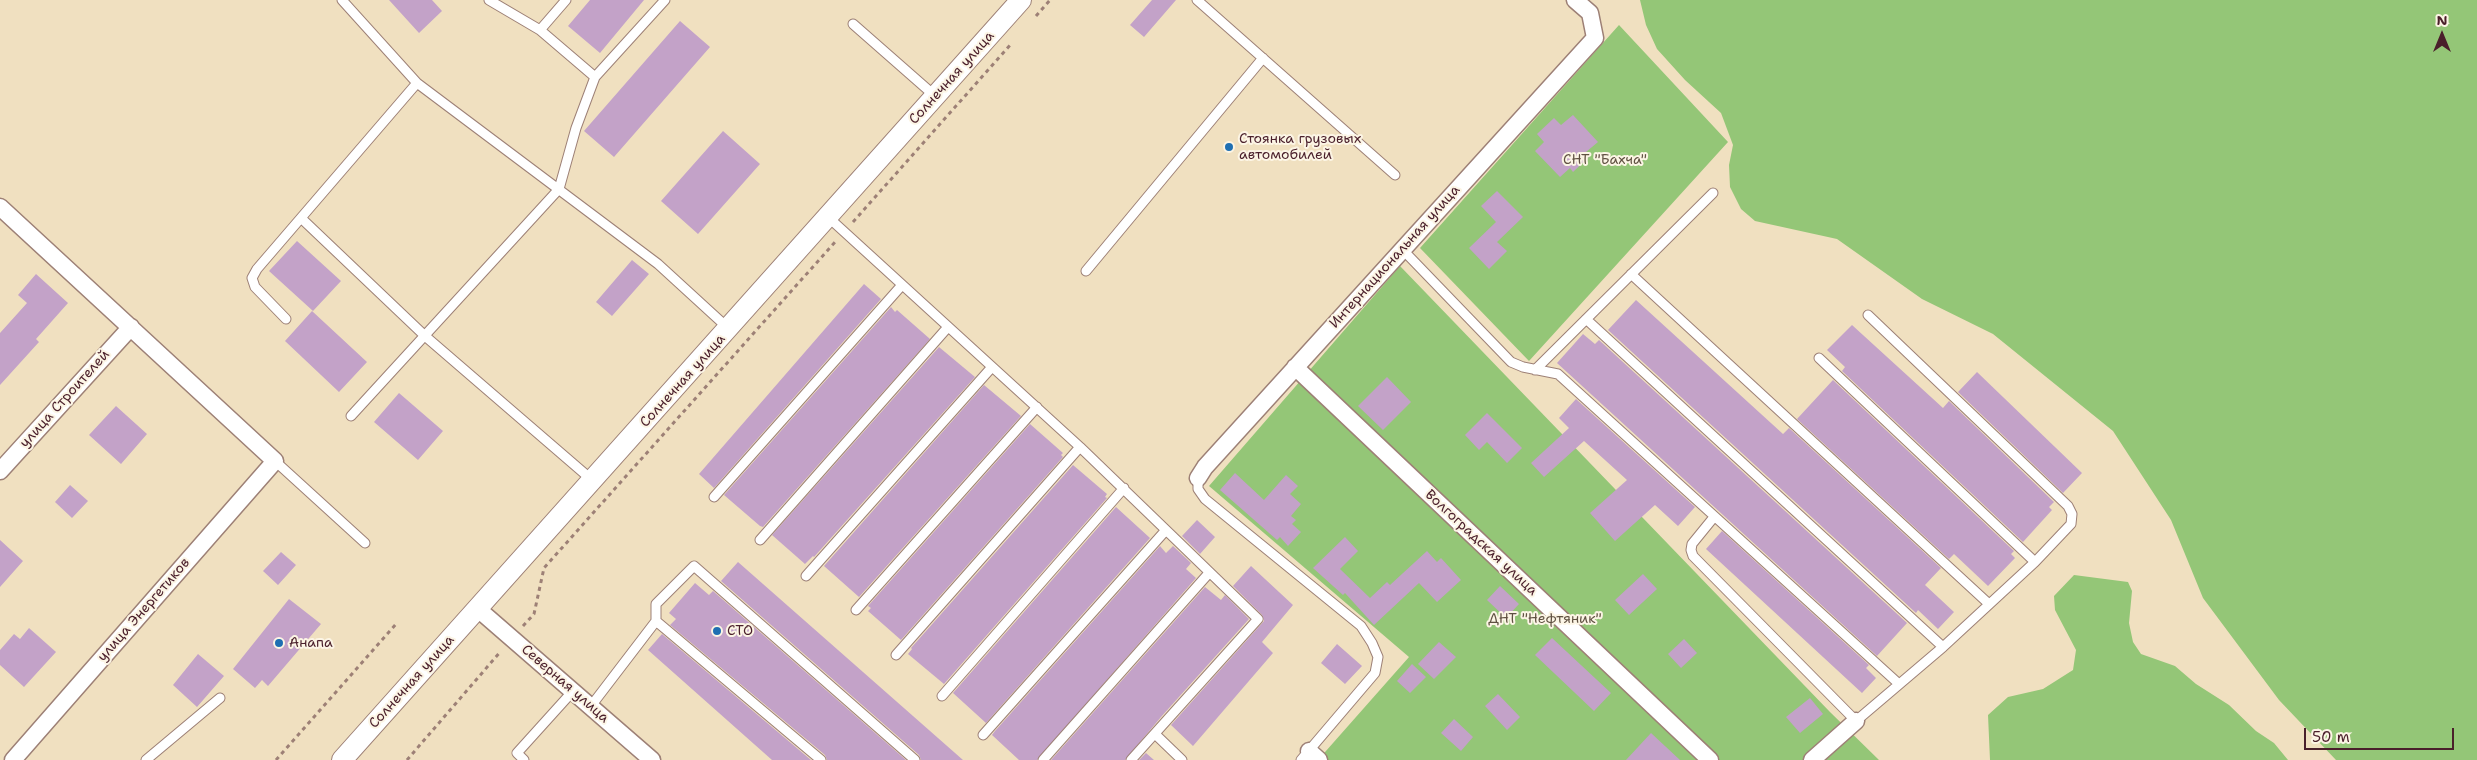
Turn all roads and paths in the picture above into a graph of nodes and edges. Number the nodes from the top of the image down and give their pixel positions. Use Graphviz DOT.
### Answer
graph roads {
  1 [pos="342,0"];
  2 [pos="489,0"];
  3 [pos="566,0"];
  4 [pos="665,0"];
  5 [pos="1021,0"];
  6 [pos="1050,0"];
  7 [pos="1197,0"];
  8 [pos="1575,0"];
  9 [pos="1031,22"];
  10 [pos="853,24"];
  11 [pos="540,30"];
  12 [pos="1018,36"];
  13 [pos="1263,58"];
  14 [pos="595,77"];
  15 [pos="417,83"];
  16 [pos="935,96"];
  17 [pos="1395,175"];
  18 [pos="558,189"];
  19 [pos="1713,193"];
  20 [pos="0,207"];
  21 [pos="828,217"];
  22 [pos="301,218"];
  23 [pos="844,232"];
  24 [pos="1402,249"];
  25 [pos="1086,272"];
  26 [pos="1631,274"];
  27 [pos="902,285"];
  28 [pos="1868,314"];
  29 [pos="286,319"];
  30 [pos="1586,319"];
  31 [pos="131,327"];
  32 [pos="948,327"];
  33 [pos="729,329"];
  34 [pos="425,336"];
  35 [pos="1819,358"];
  36 [pos="992,367"];
  37 [pos="1295,367"];
  38 [pos="1535,370"];
  39 [pos="1037,407"];
  40 [pos="351,416"];
  41 [pos="1080,447"];
  42 [pos="275,461"];
  43 [pos="0,471"];
  44 [pos="1198,478"];
  45 [pos="593,481"];
  46 [pos="1124,488"];
  47 [pos="714,497"];
  48 [pos="1714,517"];
  49 [pos="1166,530"];
  50 [pos="760,540"];
  51 [pos="365,543"];
  52 [pos="2035,562"];
  53 [pos="1209,573"];
  54 [pos="806,576"];
  55 [pos="1989,604"];
  56 [pos="478,609"];
  57 [pos="856,610"];
  58 [pos="656,621"];
  59 [pos="398,623"];
  60 [pos="512,638"];
  61 [pos="1943,647"];
  62 [pos="896,655"];
  63 [pos="1899,684"];
  64 [pos="573,691"];
  65 [pos="942,696"];
  66 [pos="220,698"];
  67 [pos="591,706"];
  68 [pos="1856,721"];
  69 [pos="1155,734"];
  70 [pos="983,735"];
  71 [pos="1310,757"];
  72 [pos="346,759"];
  73 [pos="13,760"];
  74 [pos="146,760"];
  75 [pos="276,760"];
  76 [pos="407,760"];
  77 [pos="524,760"];
  78 [pos="652,760"];
  79 [pos="821,760"];
  80 [pos="915,760"];
  81 [pos="1043,760"];
  82 [pos="1131,760"];
  83 [pos="1182,760"];
  84 [pos="1710,760"];
  85 [pos="1812,760"];
  1 -- 15 [label="lane"];
  2 -- 11 [label="lane"];
  3 -- 11 [label="lane"];
  4 -- 14 [label="lane"];
  5 -- 16 [label="street, Солнечная улица"];
  6 -- 9 [label="path"];
  7 -- 13 [label="lane"];
  8 -- 24 [label="street, Интернациональная улица"];
  10 -- 16 [label="lane"];
  11 -- 14 [label="lane"];
  12 -- 23 [label="path"];
  13 -- 17 [label="lane"];
  13 -- 25 [label="lane"];
  14 -- 18 [label="lane"];
  15 -- 18 [label="lane"];
  15 -- 22 [label="lane"];
  16 -- 21 [label="street, Солнечная улица"];
  18 -- 33 [label="lane"];
  18 -- 34 [label="lane"];
  19 -- 26 [label="lane"];
  20 -- 31 [label="street"];
  21 -- 23 [label="lane"];
  21 -- 33 [label="street, Солнечная улица"];
  22 -- 29 [label="lane"];
  22 -- 34 [label="lane"];
  23 -- 27 [label="lane"];
  23 -- 60 [label="path"];
  24 -- 37 [label="street, Интернациональная улица"];
  24 -- 38 [label="lane"];
  26 -- 30 [label="lane"];
  26 -- 55 [label="lane"];
  27 -- 32 [label="lane"];
  27 -- 47 [label="lane"];
  28 -- 52 [label="lane"];
  30 -- 38 [label="lane"];
  30 -- 61 [label="lane"];
  31 -- 42 [label="street"];
  31 -- 43 [label="street, улица Строителей"];
  32 -- 36 [label="lane"];
  32 -- 50 [label="lane"];
  33 -- 45 [label="street, Солнечная улица"];
  34 -- 40 [label="lane"];
  34 -- 45 [label="lane"];
  35 -- 52 [label="lane"];
  36 -- 39 [label="lane"];
  36 -- 54 [label="lane"];
  37 -- 44 [label="street, Интернациональная улица"];
  37 -- 84 [label="street, Волгоградская улица"];
  38 -- 48 [label="lane"];
  39 -- 41 [label="lane"];
  39 -- 57 [label="lane"];
  41 -- 46 [label="lane"];
  41 -- 62 [label="lane"];
  42 -- 51 [label="lane"];
  42 -- 73 [label="street, улица Энергетиков"];
  44 -- 71 [label="lane"];
  45 -- 56 [label="street, Солнечная улица"];
  46 -- 49 [label="lane"];
  46 -- 65 [label="lane"];
  48 -- 63 [label="lane"];
  48 -- 68 [label="lane"];
  49 -- 53 [label="lane"];
  49 -- 70 [label="lane"];
  52 -- 55 [label="lane"];
  53 -- 69 [label="lane"];
  53 -- 81 [label="lane"];
  55 -- 61 [label="lane"];
  56 -- 60 [label="street, Северная улица"];
  56 -- 72 [label="street, Солнечная улица"];
  58 -- 67 [label="lane"];
  58 -- 79 [label="lane"];
  58 -- 80 [label="lane"];
  59 -- 75 [label="path"];
  60 -- 64 [label="street, Северная улица"];
  60 -- 76 [label="path"];
  61 -- 63 [label="lane"];
  63 -- 68 [label="lane"];
  64 -- 67 [label="street, Северная улица"];
  64 -- 77 [label="lane"];
  66 -- 74 [label="lane"];
  67 -- 78 [label="street, Северная улица"];
  68 -- 85 [label="street"];
  69 -- 82 [label="lane"];
  69 -- 83 [label="lane"];
}
